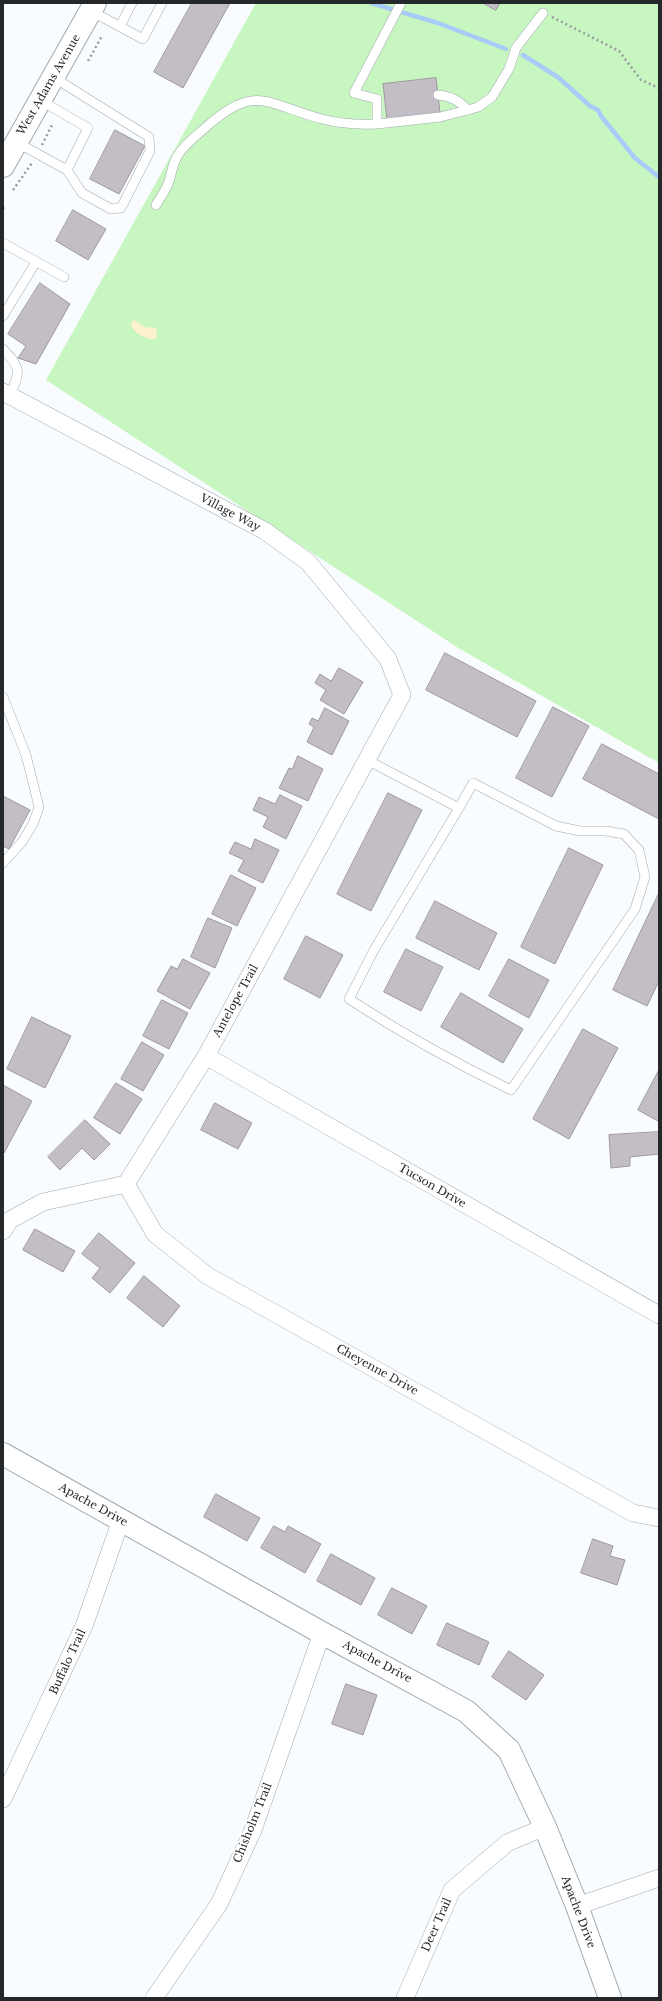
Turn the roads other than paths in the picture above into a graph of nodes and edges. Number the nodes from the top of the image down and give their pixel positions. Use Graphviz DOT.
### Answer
graph roads {
  1 [pos="132,3"];
  2 [pos="162,3"];
  3 [pos="401,3"];
  4 [pos="93,7"];
  5 [pos="543,13"];
  6 [pos="120,26"];
  7 [pos="53,77"];
  8 [pos="438,95"];
  9 [pos="40,100"];
  10 [pos="468,110"];
  11 [pos="376,124"];
  12 [pos="16,142"];
  13 [pos="3,166"];
  14 [pos="66,170"];
  15 [pos="156,204"];
  16 [pos="3,244"];
  17 [pos="36,262"];
  18 [pos="64,277"];
  19 [pos="3,316"];
  20 [pos="3,349"];
  21 [pos="5,395"];
  22 [pos="402,695"];
  23 [pos="3,697"];
  24 [pos="367,760"];
  25 [pos="459,808"];
  26 [pos="3,863"];
  27 [pos="206,1056"];
  28 [pos="126,1184"];
  29 [pos="3,1231"];
  30 [pos="659,1315"];
  31 [pos="3,1454"];
  32 [pos="659,1518"];
  33 [pos="121,1520"];
  34 [pos="322,1633"];
  35 [pos="3,1799"];
  36 [pos="545,1827"];
  37 [pos="659,1878"];
  38 [pos="576,1906"];
  39 [pos="154,1998"];
  40 [pos="405,1998"];
  41 [pos="610,1998"];
  1 -- 6 [label="lane"];
  2 -- 6 [label="lane"];
  3 -- 11 [label="lane"];
  4 -- 6 [label="lane"];
  4 -- 7 [label="street, West Adams Avenue"];
  5 -- 10 [label="lane"];
  7 -- 9 [label="street, West Adams Avenue"];
  7 -- 14 [label="lane"];
  8 -- 10 [label="lane"];
  9 -- 12 [label="street, West Adams Avenue"];
  9 -- 14 [label="lane"];
  10 -- 11 [label="lane"];
  11 -- 15 [label="lane"];
  12 -- 13 [label="street, West Adams Avenue"];
  12 -- 14 [label="lane"];
  16 -- 17 [label="lane"];
  17 -- 18 [label="lane"];
  17 -- 19 [label="lane"];
  20 -- 21 [label="lane"];
  21 -- 22 [label="street, Village Way"];
  22 -- 24 [label="street, Antelope Trail"];
  23 -- 26 [label="lane"];
  24 -- 25 [label="lane"];
  24 -- 27 [label="street, Antelope Trail"];
  25 -- 25 [label="lane"];
  27 -- 28 [label="street, Antelope Trail"];
  27 -- 30 [label="street, Tucson Drive"];
  28 -- 29 [label="street"];
  28 -- 32 [label="street, Cheyenne Drive"];
  31 -- 33 [label="street, Apache Drive"];
  33 -- 34 [label="street, Apache Drive"];
  33 -- 35 [label="street, Buffalo Trail"];
  34 -- 36 [label="street, Apache Drive"];
  34 -- 39 [label="street, Chisholm Trail"];
  36 -- 38 [label="street, Apache Drive"];
  36 -- 40 [label="street, Deer Trail"];
  37 -- 38 [label="street"];
  38 -- 41 [label="street, Apache Drive"];
}
